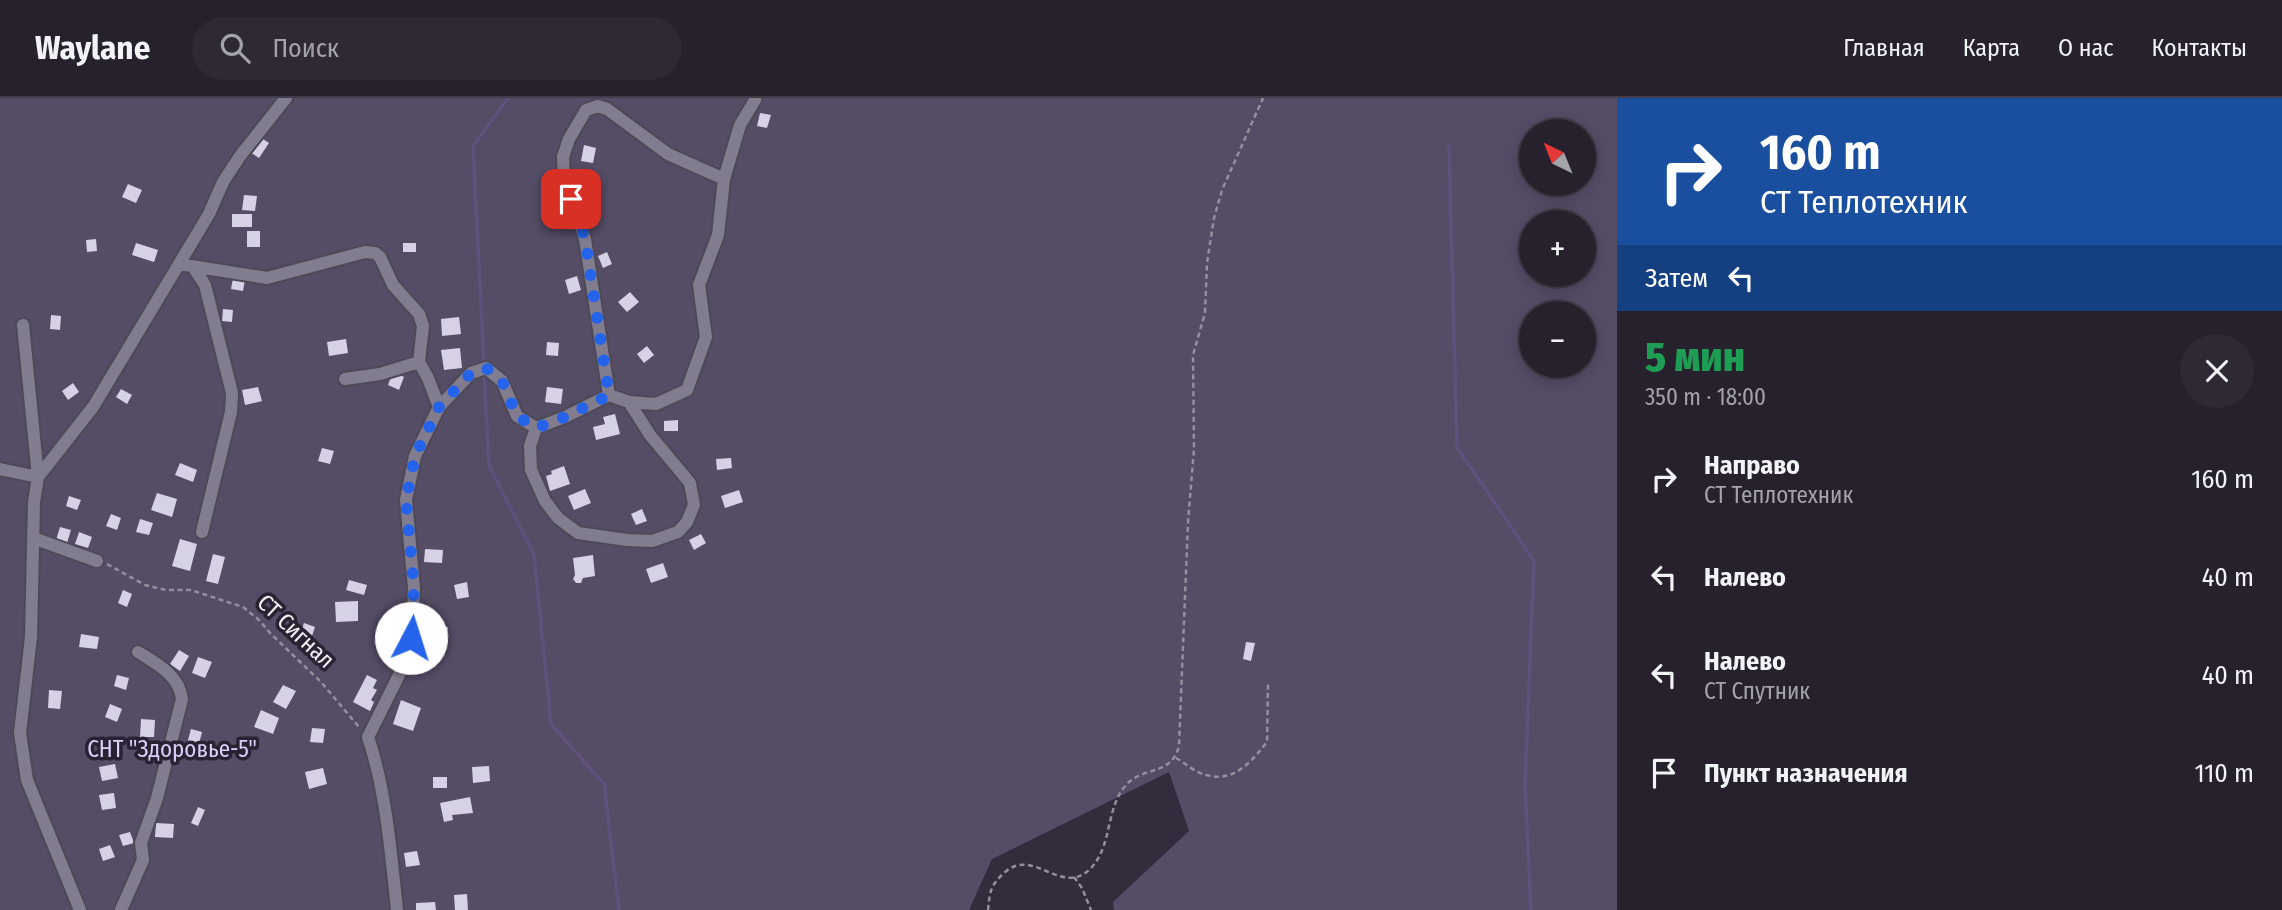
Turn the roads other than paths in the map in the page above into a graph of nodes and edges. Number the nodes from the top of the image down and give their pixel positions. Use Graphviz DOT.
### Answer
graph roads {
  1 [pos="286,98"];
  2 [pos="755,100"];
  3 [pos="724,179"];
  4 [pos="179,264"];
  5 [pos="194,268"];
  6 [pos="23,325"];
  7 [pos="419,362"];
  8 [pos="345,379"];
  9 [pos="609,395"];
  10 [pos="629,402"];
  11 [pos="439,407"];
  12 [pos="536,428"];
  13 [pos="1,470"];
  14 [pos="38,477"];
  15 [pos="202,532"];
  16 [pos="33,538"];
  17 [pos="97,561"];
  18 [pos="138,652"];
  19 [pos="80,910"];
  20 [pos="121,910"];
  21 [pos="397,910"];
  1 -- 4 [label="lane"];
  2 -- 3 [label="lane"];
  3 -- 9 [label="lane"];
  3 -- 10 [label="lane"];
  4 -- 5 [label="lane"];
  4 -- 14 [label="lane"];
  5 -- 7 [label="lane"];
  5 -- 15 [label="lane"];
  6 -- 14 [label="lane"];
  7 -- 8 [label="lane"];
  7 -- 11 [label="lane"];
  9 -- 10 [label="lane"];
  9 -- 12 [label="lane"];
  10 -- 12 [label="lane"];
  11 -- 12 [label="lane"];
  11 -- 21 [label="lane"];
  13 -- 14 [label="lane"];
  14 -- 16 [label="lane"];
  16 -- 17 [label="lane"];
  16 -- 19 [label="lane"];
  18 -- 20 [label="lane"];
}
